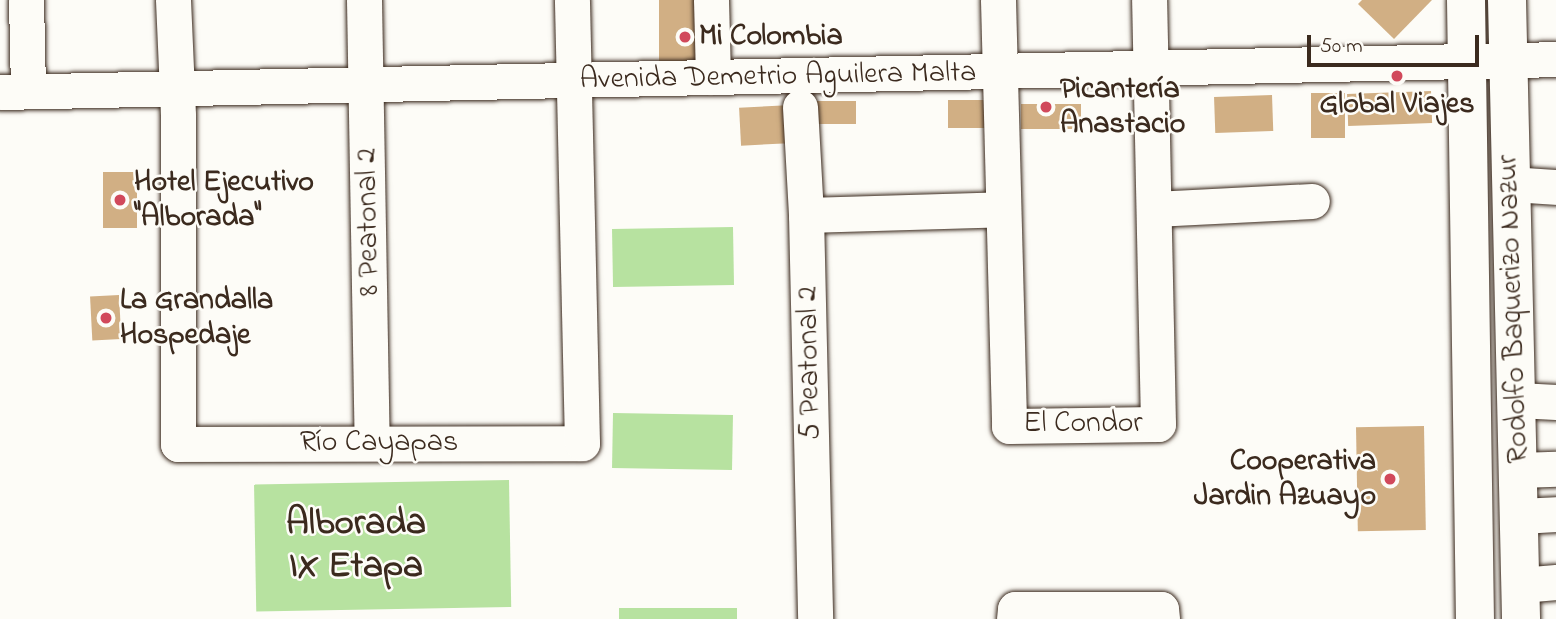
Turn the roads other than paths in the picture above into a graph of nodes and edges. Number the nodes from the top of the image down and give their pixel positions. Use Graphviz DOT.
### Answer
graph roads {
  1 [pos="26,0"];
  2 [pos="173,0"];
  3 [pos="364,0"];
  4 [pos="572,0"];
  5 [pos="711,0"];
  6 [pos="998,0"];
  7 [pos="1149,0"];
  8 [pos="1466,0"];
  9 [pos="1507,0"];
  10 [pos="1556,59"];
  11 [pos="1507,60"];
  12 [pos="1467,62"];
  13 [pos="1150,70"];
  14 [pos="1000,72"];
  15 [pos="713,77"];
  16 [pos="575,81"];
  17 [pos="366,86"];
  18 [pos="176,87"];
  19 [pos="14,91"];
  20 [pos="800,107"];
  21 [pos="1511,184"];
  22 [pos="1556,187"];
  23 [pos="1311,201"];
  24 [pos="1003,209"];
  25 [pos="1154,209"];
  26 [pos="806,215"];
  27 [pos="1518,400"];
  28 [pos="1556,402"];
  29 [pos="372,443"];
  30 [pos="1537,469"];
  31 [pos="1538,515"];
  32 [pos="1533,595"];
  33 [pos="815,619"];
  34 [pos="1014,619"];
  35 [pos="1162,619"];
  36 [pos="1475,619"];
  1 -- 19 [label="street"];
  2 -- 18 [label="street, Río Cayapas"];
  3 -- 17 [label="street, 8 Peatonal 2"];
  4 -- 16 [label="street, Río Cayapas"];
  5 -- 15 [label="street"];
  6 -- 14 [label="street, El Condor"];
  7 -- 13 [label="street, El Condor"];
  8 -- 12 [label="main road, Rodolfo Baquerizo Nazur"];
  9 -- 11 [label="main road, Rodolfo Baquerizo Nazur"];
  10 -- 11 [label="street, Avenida Demetrio Aguilera Malta"];
  11 -- 12 [label="street, Avenida Demetrio Aguilera Malta"];
  11 -- 21 [label="main road, Rodolfo Baquerizo Nazur"];
  12 -- 13 [label="street, Avenida Demetrio Aguilera Malta"];
  12 -- 36 [label="main road, Rodolfo Baquerizo Nazur"];
  13 -- 14 [label="street, Avenida Demetrio Aguilera Malta"];
  13 -- 25 [label="street, El Condor"];
  14 -- 15 [label="street, Avenida Demetrio Aguilera Malta"];
  14 -- 24 [label="street, El Condor"];
  15 -- 16 [label="street, Avenida Demetrio Aguilera Malta"];
  16 -- 17 [label="street, Avenida Demetrio Aguilera Malta"];
  16 -- 29 [label="street, Río Cayapas"];
  17 -- 18 [label="street, Avenida Demetrio Aguilera Malta"];
  17 -- 29 [label="street, 8 Peatonal 2"];
  18 -- 19 [label="street, Avenida Demetrio Aguilera Malta"];
  18 -- 29 [label="street, Río Cayapas"];
  20 -- 26 [label="street, 5 Peatonal 2"];
  21 -- 22 [label="street"];
  21 -- 27 [label="main road, Rodolfo Baquerizo Nazur"];
  23 -- 25 [label="street"];
  24 -- 25 [label="street, El Condor"];
  24 -- 26 [label="street"];
  26 -- 33 [label="street, 5 Peatonal 2"];
  27 -- 28 [label="street"];
  27 -- 30 [label="main road, Rodolfo Baquerizo Nazur"];
  30 -- 31 [label="main road, Rodolfo Baquerizo Nazur"];
  31 -- 32 [label="main road, Rodolfo Baquerizo Nazur"];
  34 -- 35 [label="street"];
}
